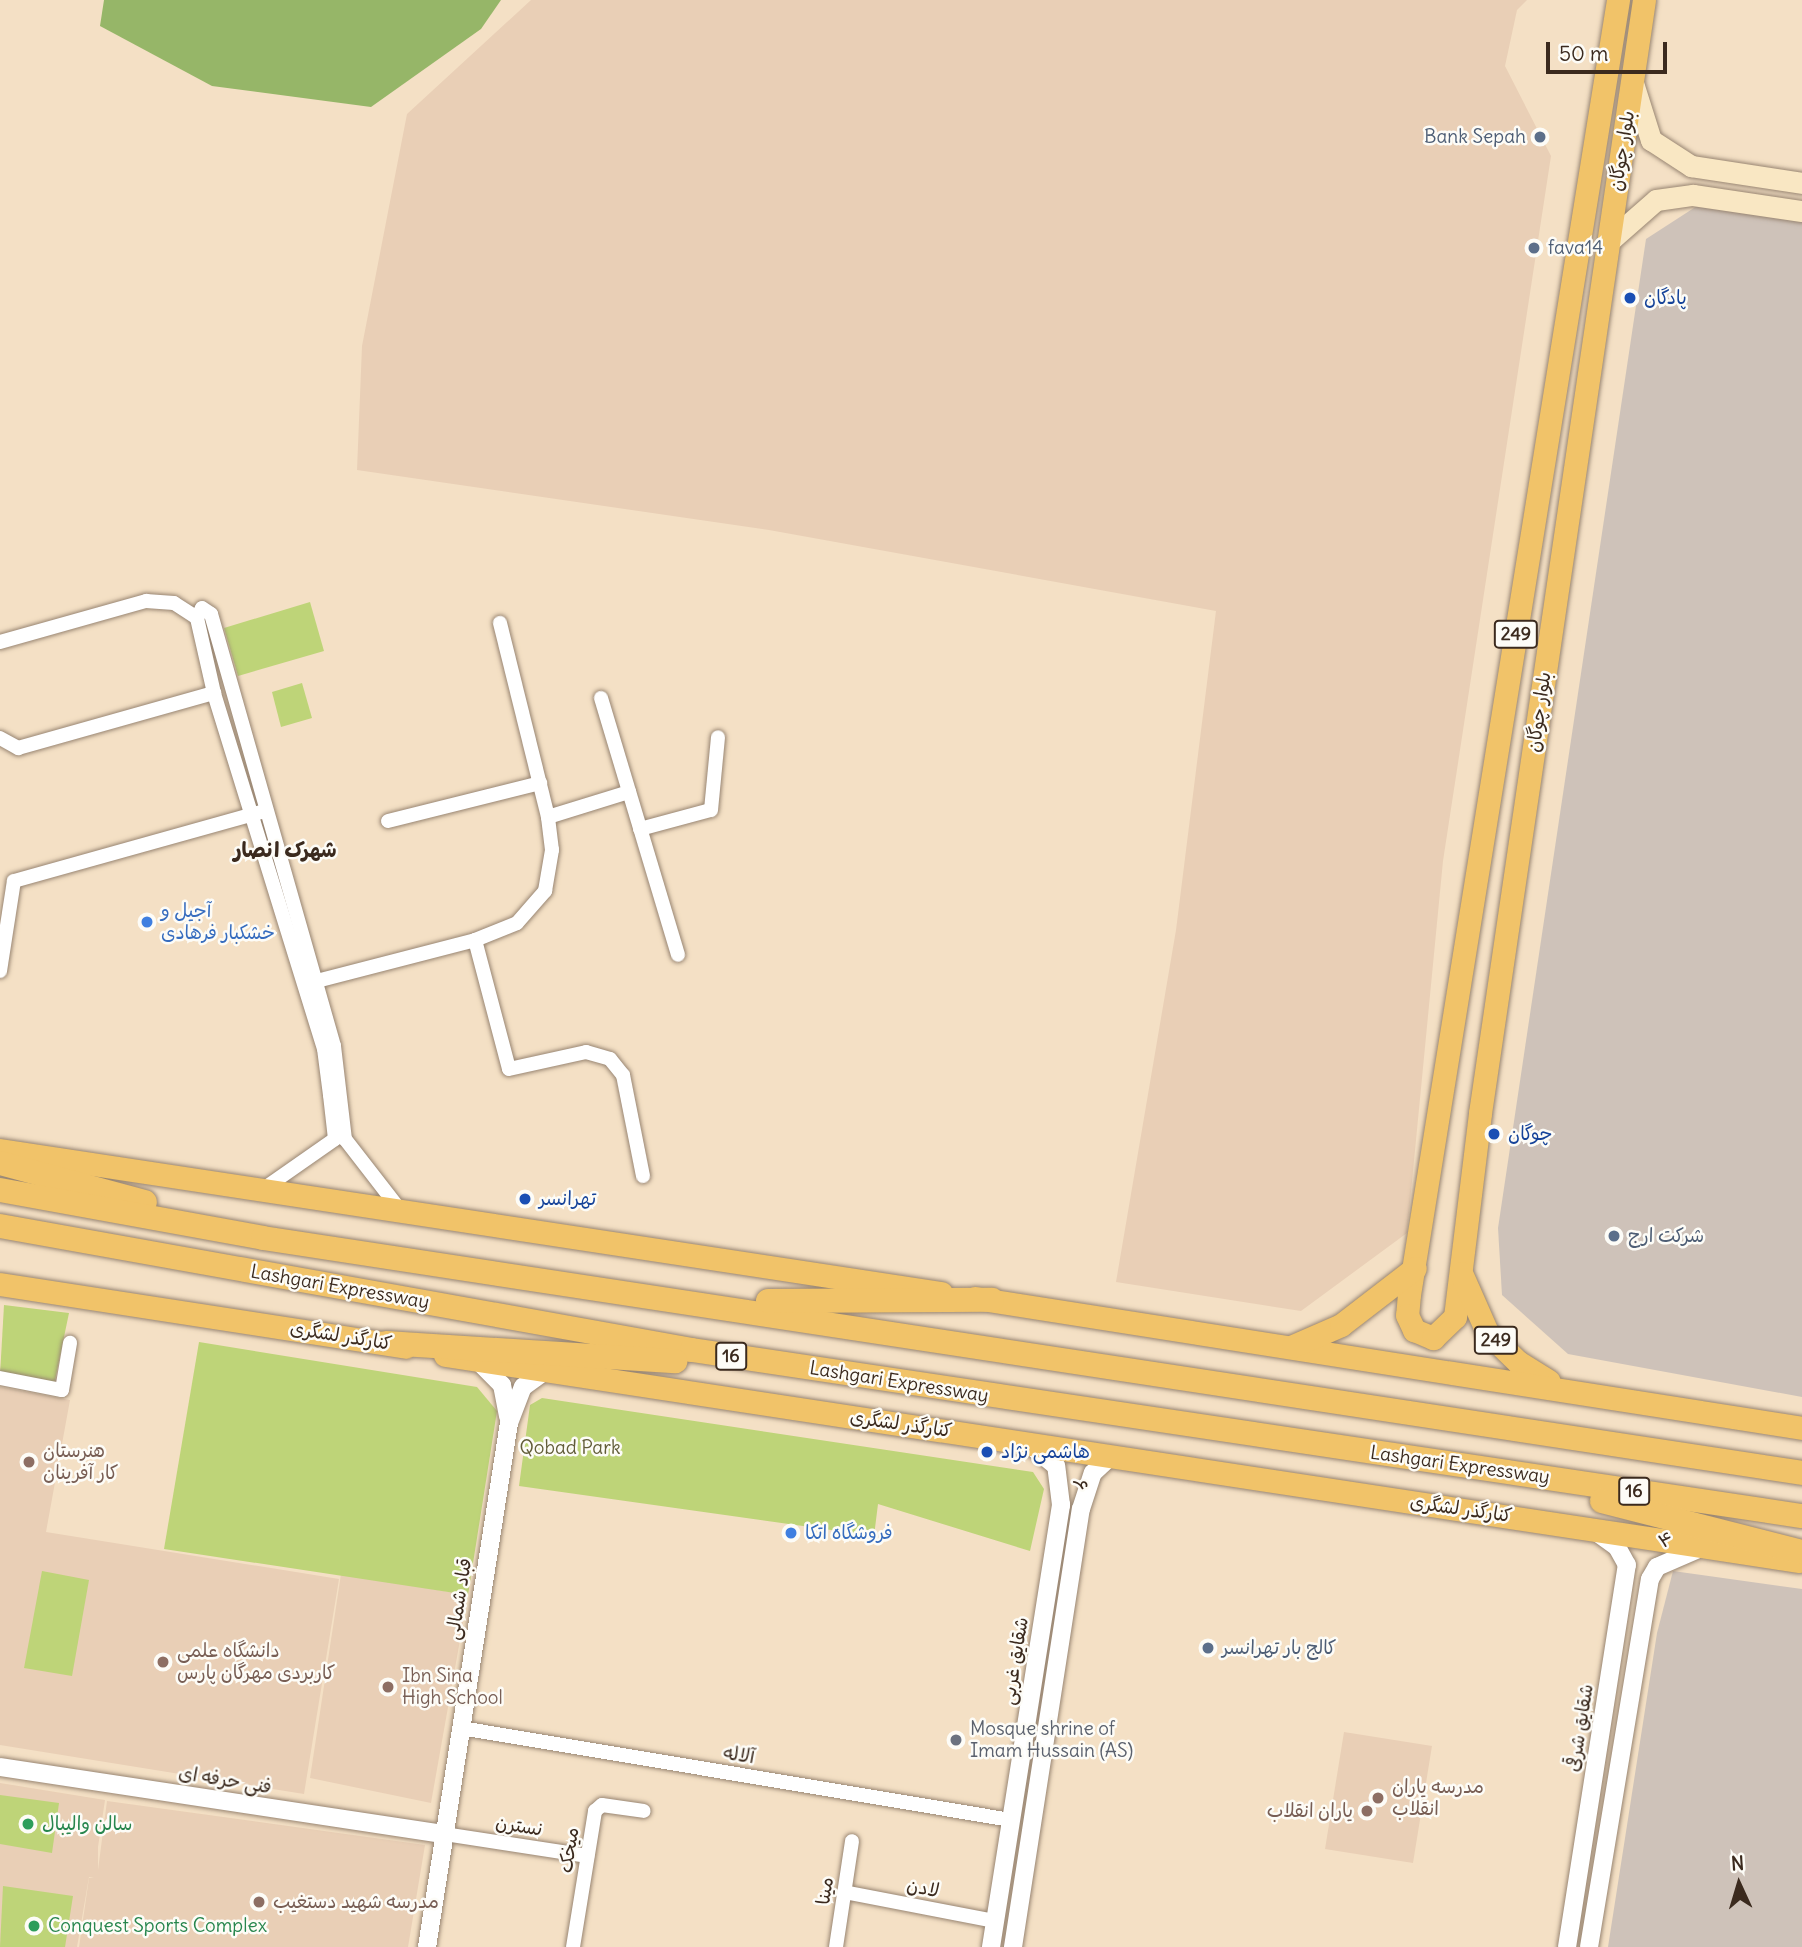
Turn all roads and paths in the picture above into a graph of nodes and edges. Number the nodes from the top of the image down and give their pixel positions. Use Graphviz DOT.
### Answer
graph roads {
  1 [pos="1618,0"];
  2 [pos="1644,0"];
  3 [pos="1633,83"];
  4 [pos="1801,182"];
  5 [pos="1801,211"];
  6 [pos="1607,243"];
  7 [pos="197,618"];
  8 [pos="500,623"];
  9 [pos="0,642"];
  10 [pos="214,693"];
  11 [pos="601,698"];
  12 [pos="718,737"];
  13 [pos="0,738"];
  14 [pos="540,783"];
  15 [pos="629,792"];
  16 [pos="259,812"];
  17 [pos="548,817"];
  18 [pos="388,821"];
  19 [pos="640,829"];
  20 [pos="475,940"];
  21 [pos="678,954"];
  22 [pos="0,971"];
  23 [pos="310,983"];
  24 [pos="0,1150"];
  25 [pos="0,1163"];
  26 [pos="643,1176"];
  27 [pos="262,1190"];
  28 [pos="0,1191"];
  29 [pos="400,1210"];
  30 [pos="0,1226"];
  31 [pos="263,1238"];
  32 [pos="1415,1268"];
  33 [pos="1461,1273"];
  34 [pos="0,1284"];
  35 [pos="26,1287"];
  36 [pos="0,1296"];
  37 [pos="992,1300"];
  38 [pos="690,1301"];
  39 [pos="70,1343"];
  40 [pos="386,1343"];
  41 [pos="1293,1346"];
  42 [pos="478,1361"];
  43 [pos="544,1372"];
  44 [pos="859,1376"];
  45 [pos="0,1378"];
  46 [pos="1557,1386"];
  47 [pos="509,1423"];
  48 [pos="1802,1428"];
  49 [pos="1026,1442"];
  50 [pos="1109,1458"];
  51 [pos="1466,1466"];
  52 [pos="1802,1473"];
  53 [pos="1061,1505"];
  54 [pos="1080,1509"];
  55 [pos="1802,1517"];
  56 [pos="1592,1529"];
  57 [pos="1704,1547"];
  58 [pos="1802,1552"];
  59 [pos="1802,1561"];
  60 [pos="461,1728"];
  61 [pos="1023,1743"];
  62 [pos="1044,1746"];
  63 [pos="0,1767"];
  64 [pos="644,1811"];
  65 [pos="1011,1820"];
  66 [pos="444,1834"];
  67 [pos="852,1841"];
  68 [pos="587,1856"];
  69 [pos="844,1892"];
  70 [pos="995,1921"];
  71 [pos="427,1947"];
  72 [pos="573,1947"];
  73 [pos="836,1947"];
  74 [pos="991,1947"];
  75 [pos="1013,1947"];
  76 [pos="1567,1947"];
  77 [pos="1589,1947"];
  1 -- 32 [label="main road, بلوار چوگان / 249"];
  2 -- 3 [label="main road, بلوار چوگان / 249"];
  3 -- 4 [label="main road"];
  3 -- 6 [label="main road, بلوار چوگان / 249"];
  4 -- 5 [label="main road"];
  5 -- 6 [label="main road"];
  6 -- 33 [label="main road, بلوار چوگان / 249"];
  7 -- 9 [label="street"];
  7 -- 10 [label="street"];
  7 -- 16 [label="street"];
  8 -- 14 [label="street"];
  10 -- 13 [label="street"];
  10 -- 16 [label="street"];
  11 -- 15 [label="street"];
  12 -- 19 [label="street"];
  14 -- 17 [label="street"];
  14 -- 18 [label="street"];
  15 -- 17 [label="street"];
  15 -- 19 [label="street"];
  16 -- 22 [label="street"];
  16 -- 23 [label="street"];
  17 -- 20 [label="street"];
  19 -- 21 [label="street"];
  20 -- 23 [label="street"];
  20 -- 26 [label="street"];
  23 -- 27 [label="street"];
  23 -- 29 [label="street"];
  24 -- 27 [label="main road"];
  25 -- 31 [label="highway"];
  27 -- 29 [label="main road"];
  28 -- 31 [label="highway, Lashgari Expressway / 16"];
  29 -- 37 [label="main road"];
  30 -- 44 [label="highway, Lashgari Expressway / 16"];
  31 -- 38 [label="highway, Lashgari Expressway / 16"];
  32 -- 33 [label="main road, بلوار چوگان"];
  32 -- 41 [label="main road"];
  33 -- 46 [label="main road, 249"];
  34 -- 35 [label="main road, کنارگذر لشگری"];
  35 -- 36 [label="main road"];
  35 -- 40 [label="main road, کنارگذر لشگری"];
  37 -- 38 [label="highway"];
  37 -- 41 [label="main road"];
  38 -- 52 [label="highway, Lashgari Expressway / 16"];
  39 -- 45 [label="street"];
  40 -- 42 [label="main road, کنارگذر لشگری"];
  40 -- 44 [label="highway"];
  41 -- 46 [label="main road"];
  42 -- 43 [label="main road, کنارگذر لشگری"];
  42 -- 47 [label="street"];
  43 -- 47 [label="street"];
  43 -- 49 [label="main road, کنارگذر لشگری"];
  44 -- 51 [label="highway, Lashgari Expressway / 16"];
  46 -- 48 [label="main road"];
  47 -- 60 [label="street, قباد شمالی"];
  49 -- 50 [label="main road, کنارگذر لشگری"];
  49 -- 53 [label="street, ۶"];
  50 -- 54 [label="street"];
  50 -- 56 [label="main road, کنارگذر لشگری"];
  51 -- 55 [label="highway, Lashgari Expressway / 16"];
  51 -- 58 [label="highway"];
  53 -- 54 [label="street"];
  53 -- 61 [label="street, شقایق غربی"];
  54 -- 62 [label="street"];
  56 -- 57 [label="main road, کنارگذر لشگری"];
  56 -- 76 [label="street, شقایق شرقی"];
  57 -- 59 [label="main road, کنارگذر لشگری"];
  57 -- 77 [label="street, ۴"];
  60 -- 65 [label="street, آلاله"];
  60 -- 66 [label="street, قباد شمالی"];
  61 -- 62 [label="street"];
  61 -- 65 [label="street, شقایق غربی"];
  62 -- 75 [label="street"];
  63 -- 66 [label="street, فنی حرفه ای"];
  64 -- 68 [label="street, میخک"];
  65 -- 70 [label="street, شقایق غربی"];
  66 -- 68 [label="street, نسترن"];
  66 -- 71 [label="street, قباد شمالی"];
  67 -- 69 [label="street, مینا"];
  68 -- 72 [label="street, میخک"];
  69 -- 70 [label="street, لادن"];
  69 -- 73 [label="street, مینا"];
  70 -- 74 [label="street, شقایق غربی"];
}
